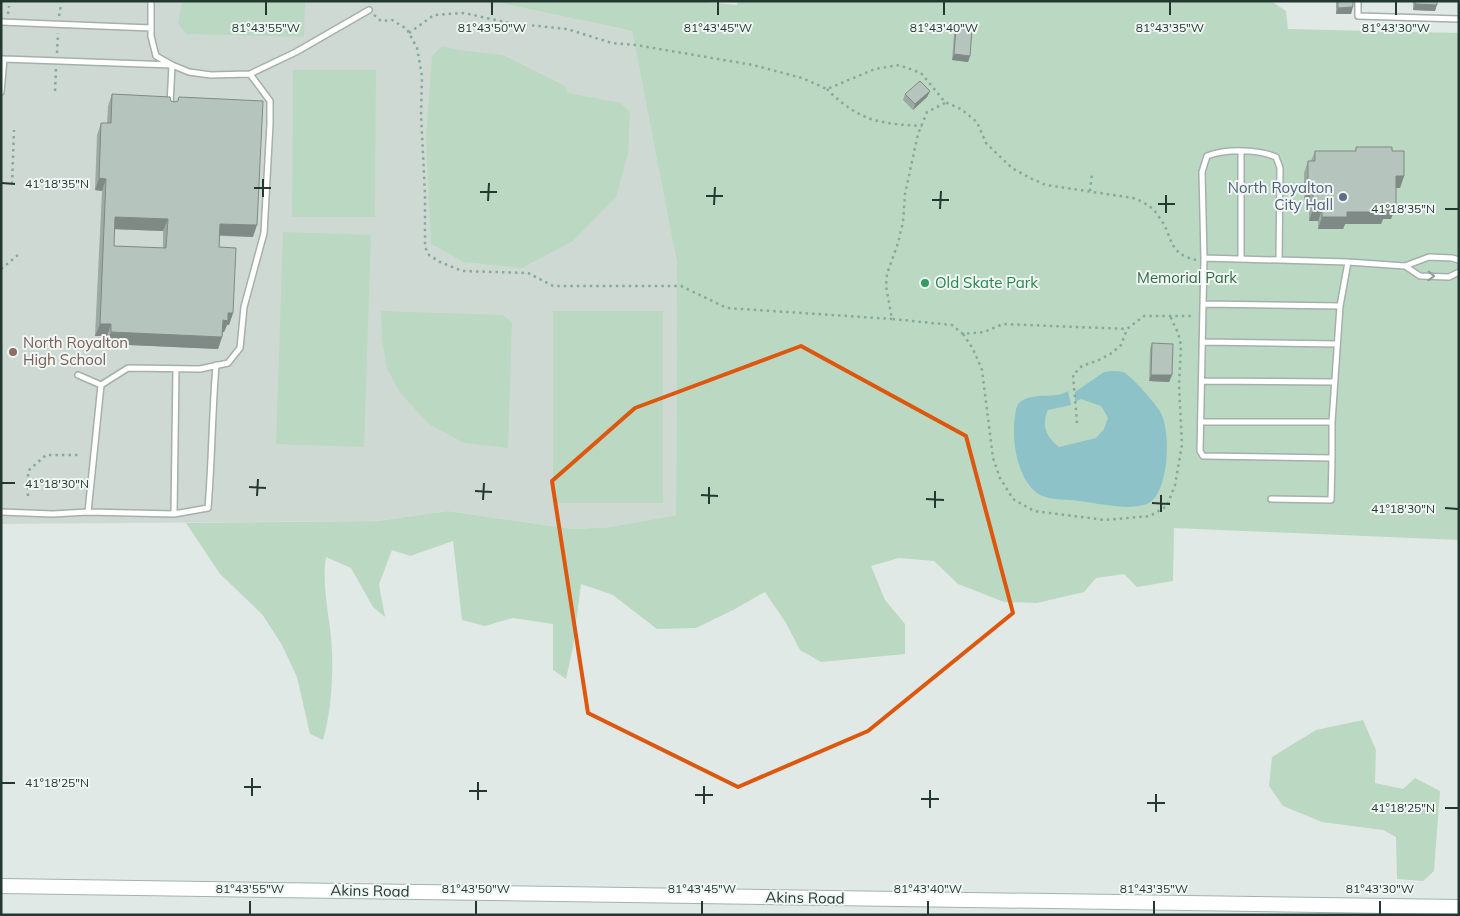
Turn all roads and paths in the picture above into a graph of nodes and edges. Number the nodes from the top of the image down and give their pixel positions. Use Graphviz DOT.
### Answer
graph roads {
  1 [pos="151,1"];
  2 [pos="1358,1"];
  3 [pos="61,5"];
  4 [pos="9,6"];
  5 [pos="368,10"];
  6 [pos="9,12"];
  7 [pos="60,13"];
  8 [pos="1459,19"];
  9 [pos="1,22"];
  10 [pos="151,28"];
  11 [pos="409,33"];
  12 [pos="3,59"];
  13 [pos="172,66"];
  14 [pos="250,74"];
  15 [pos="827,89"];
  16 [pos="1,92"];
  17 [pos="945,102"];
  18 [pos="170,110"];
  19 [pos="922,126"];
  20 [pos="14,130"];
  21 [pos="1241,152"];
  22 [pos="1092,173"];
  23 [pos="12,184"];
  24 [pos="1090,191"];
  25 [pos="18,255"];
  26 [pos="1204,258"];
  27 [pos="1242,259"];
  28 [pos="1279,260"];
  29 [pos="1459,260"];
  30 [pos="1348,262"];
  31 [pos="1405,266"];
  32 [pos="1,269"];
  33 [pos="1459,272"];
  34 [pos="1204,304"];
  35 [pos="1340,306"];
  36 [pos="1170,316"];
  37 [pos="1203,316"];
  38 [pos="892,319"];
  39 [pos="1127,328"];
  40 [pos="963,334"];
  41 [pos="1202,342"];
  42 [pos="1337,344"];
  43 [pos="216,366"];
  44 [pos="176,369"];
  45 [pos="78,375"];
  46 [pos="1202,381"];
  47 [pos="1334,382"];
  48 [pos="101,385"];
  49 [pos="1201,422"];
  50 [pos="1332,422"];
  51 [pos="1077,423"];
  52 [pos="80,455"];
  53 [pos="1332,458"];
  54 [pos="28,496"];
  55 [pos="1271,499"];
  56 [pos="1,512"];
  57 [pos="88,512"];
  58 [pos="174,514"];
  59 [pos="1,886"];
  60 [pos="1459,907"];
  1 -- 10 [label="lane"];
  2 -- 8 [label="lane"];
  3 -- 7 [label="path"];
  4 -- 6 [label="path"];
  5 -- 11 [label="path"];
  5 -- 14 [label="lane"];
  9 -- 10 [label="lane"];
  10 -- 13 [label="lane"];
  11 -- 15 [label="path"];
  11 -- 38 [label="path"];
  12 -- 13 [label="lane"];
  12 -- 16 [label="lane"];
  13 -- 14 [label="lane"];
  13 -- 18 [label="lane"];
  14 -- 43 [label="lane"];
  15 -- 17 [label="path"];
  15 -- 19 [label="path"];
  17 -- 19 [label="path"];
  17 -- 24 [label="path"];
  19 -- 38 [label="path"];
  20 -- 23 [label="path"];
  21 -- 26 [label="lane"];
  21 -- 27 [label="lane"];
  21 -- 28 [label="lane"];
  22 -- 24 [label="path"];
  24 -- 26 [label="path"];
  25 -- 32 [label="path"];
  26 -- 27 [label="lane"];
  26 -- 34 [label="lane"];
  27 -- 28 [label="lane"];
  28 -- 30 [label="lane"];
  29 -- 31 [label="lane"];
  30 -- 31 [label="lane"];
  30 -- 35 [label="lane"];
  31 -- 33 [label="lane, one-way"];
  34 -- 35 [label="lane"];
  34 -- 37 [label="lane"];
  35 -- 42 [label="lane"];
  36 -- 37 [label="path"];
  36 -- 39 [label="path"];
  36 -- 40 [label="path"];
  37 -- 41 [label="lane"];
  38 -- 40 [label="path"];
  39 -- 40 [label="path"];
  39 -- 51 [label="path"];
  41 -- 42 [label="lane"];
  41 -- 46 [label="lane"];
  42 -- 47 [label="lane"];
  43 -- 44 [label="lane"];
  43 -- 58 [label="lane"];
  44 -- 48 [label="lane"];
  44 -- 58 [label="lane"];
  45 -- 48 [label="lane"];
  46 -- 47 [label="lane"];
  46 -- 49 [label="lane"];
  47 -- 50 [label="lane"];
  48 -- 57 [label="lane"];
  49 -- 50 [label="lane"];
  49 -- 53 [label="lane"];
  50 -- 53 [label="lane"];
  52 -- 54 [label="path"];
  53 -- 55 [label="lane"];
  56 -- 57 [label="lane"];
  57 -- 58 [label="lane"];
  59 -- 60 [label="street, Akins Road"];
}
